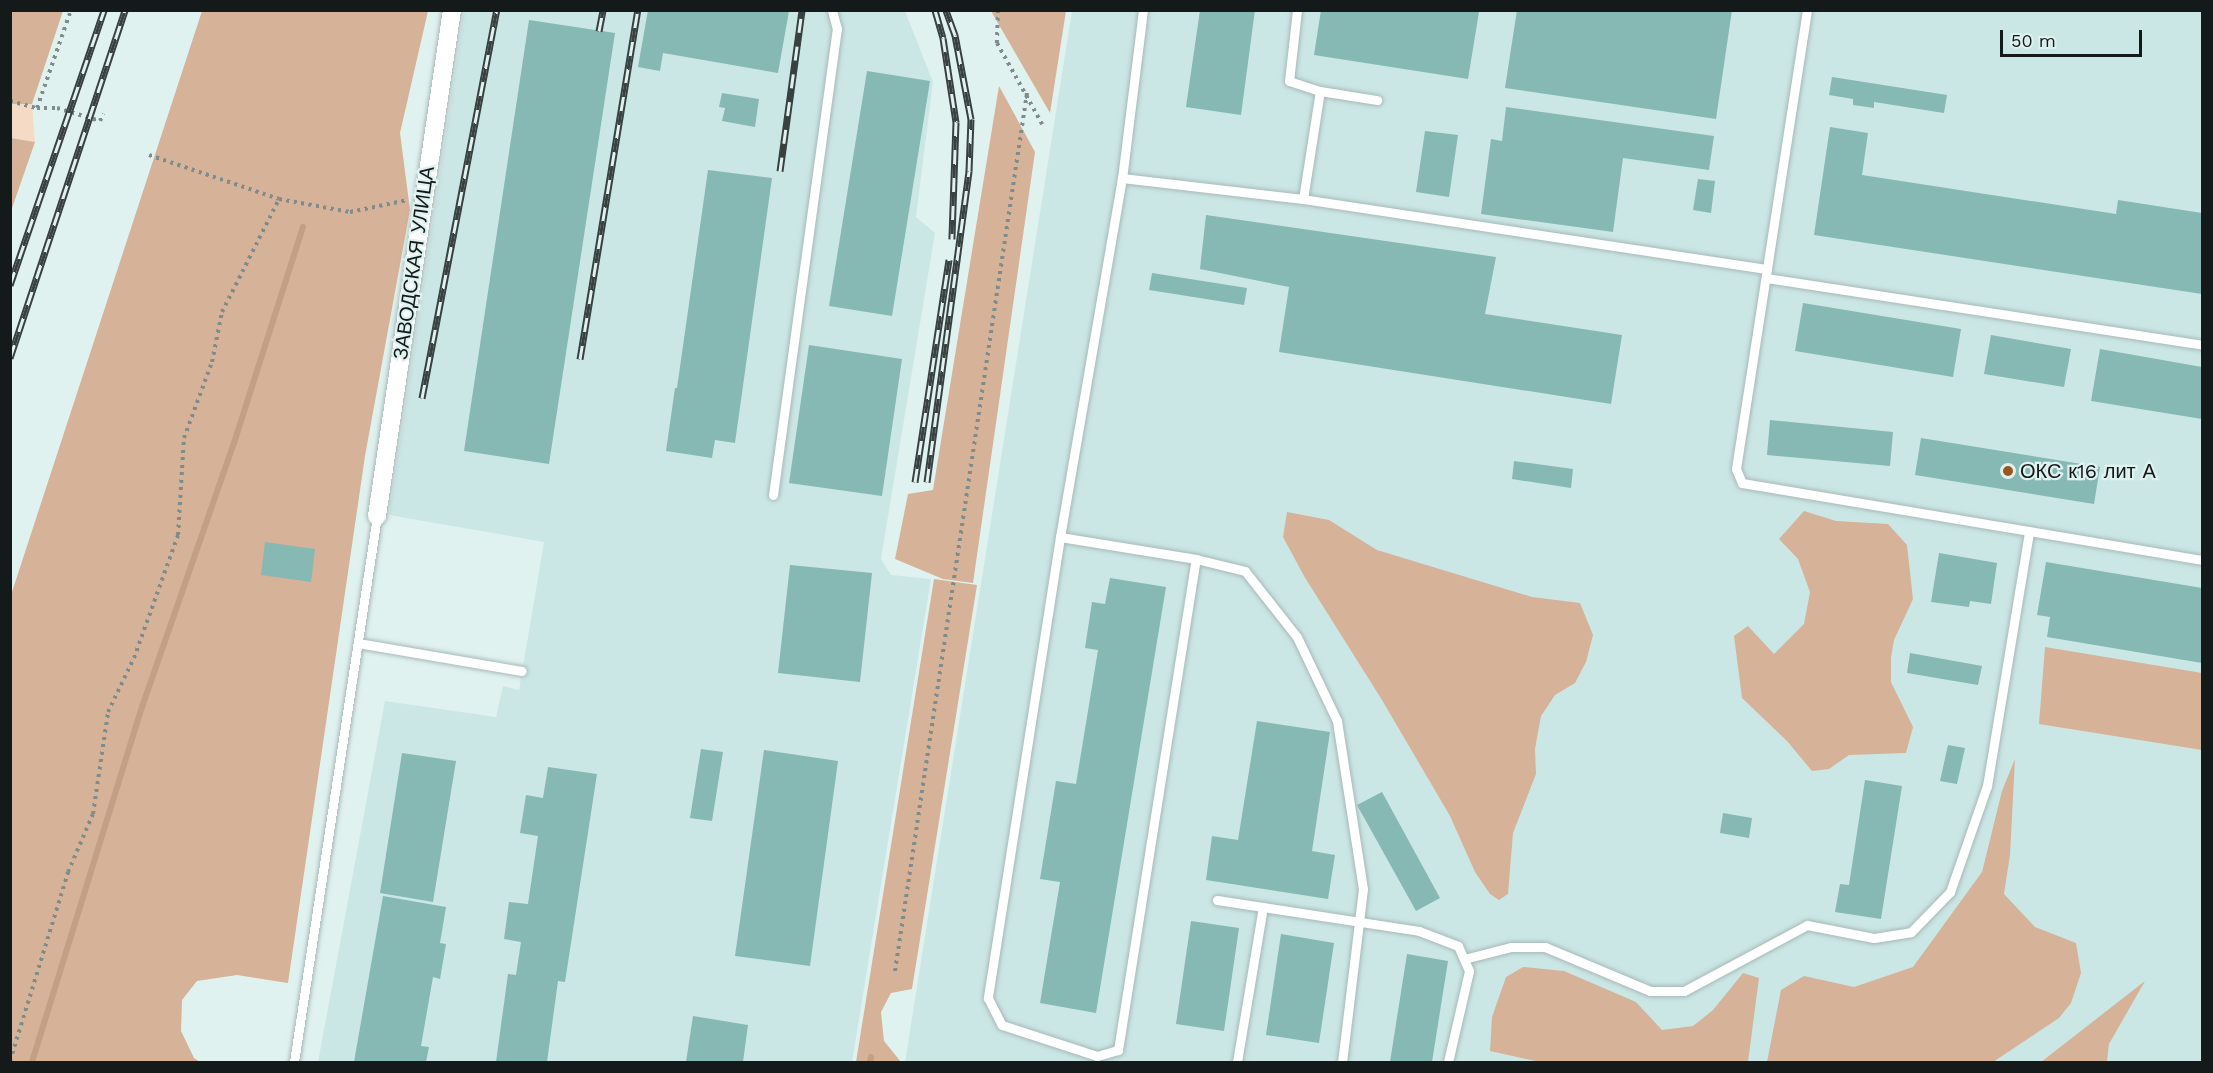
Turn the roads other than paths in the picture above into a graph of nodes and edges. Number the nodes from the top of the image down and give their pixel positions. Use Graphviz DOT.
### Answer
graph roads {
  1 [pos="452,10"];
  2 [pos="832,10"];
  3 [pos="1143,10"];
  4 [pos="1297,10"];
  5 [pos="1807,10"];
  6 [pos="1320,91"];
  7 [pos="1377,100"];
  8 [pos="1122,178"];
  9 [pos="1303,199"];
  10 [pos="1766,274"];
  11 [pos="2202,345"];
  12 [pos="773,495"];
  13 [pos="377,516"];
  14 [pos="2029,531"];
  15 [pos="1060,537"];
  16 [pos="1196,559"];
  17 [pos="2202,560"];
  18 [pos="357,643"];
  19 [pos="522,671"];
  20 [pos="1217,900"];
  21 [pos="1263,907"];
  22 [pos="1359,921"];
  23 [pos="1464,958"];
  24 [pos="294,1062"];
  25 [pos="1237,1062"];
  26 [pos="1342,1062"];
  27 [pos="1448,1062"];
  1 -- 13 [label="street, ЗАВОДСКАЯ УЛИЦА"];
  2 -- 12 [label="lane"];
  3 -- 8 [label="lane"];
  4 -- 6 [label="lane"];
  5 -- 10 [label="lane"];
  6 -- 7 [label="lane"];
  6 -- 9 [label="lane"];
  8 -- 9 [label="lane"];
  8 -- 15 [label="lane"];
  9 -- 10 [label="lane"];
  10 -- 11 [label="lane"];
  10 -- 14 [label="lane"];
  13 -- 18 [label="lane"];
  14 -- 17 [label="lane"];
  14 -- 23 [label="lane"];
  15 -- 16 [label="lane"];
  15 -- 16 [label="lane"];
  16 -- 22 [label="lane"];
  18 -- 19 [label="lane"];
  18 -- 24 [label="lane"];
  20 -- 21 [label="lane"];
  21 -- 22 [label="lane"];
  21 -- 25 [label="lane"];
  22 -- 23 [label="lane"];
  22 -- 26 [label="lane"];
  23 -- 27 [label="lane"];
}
